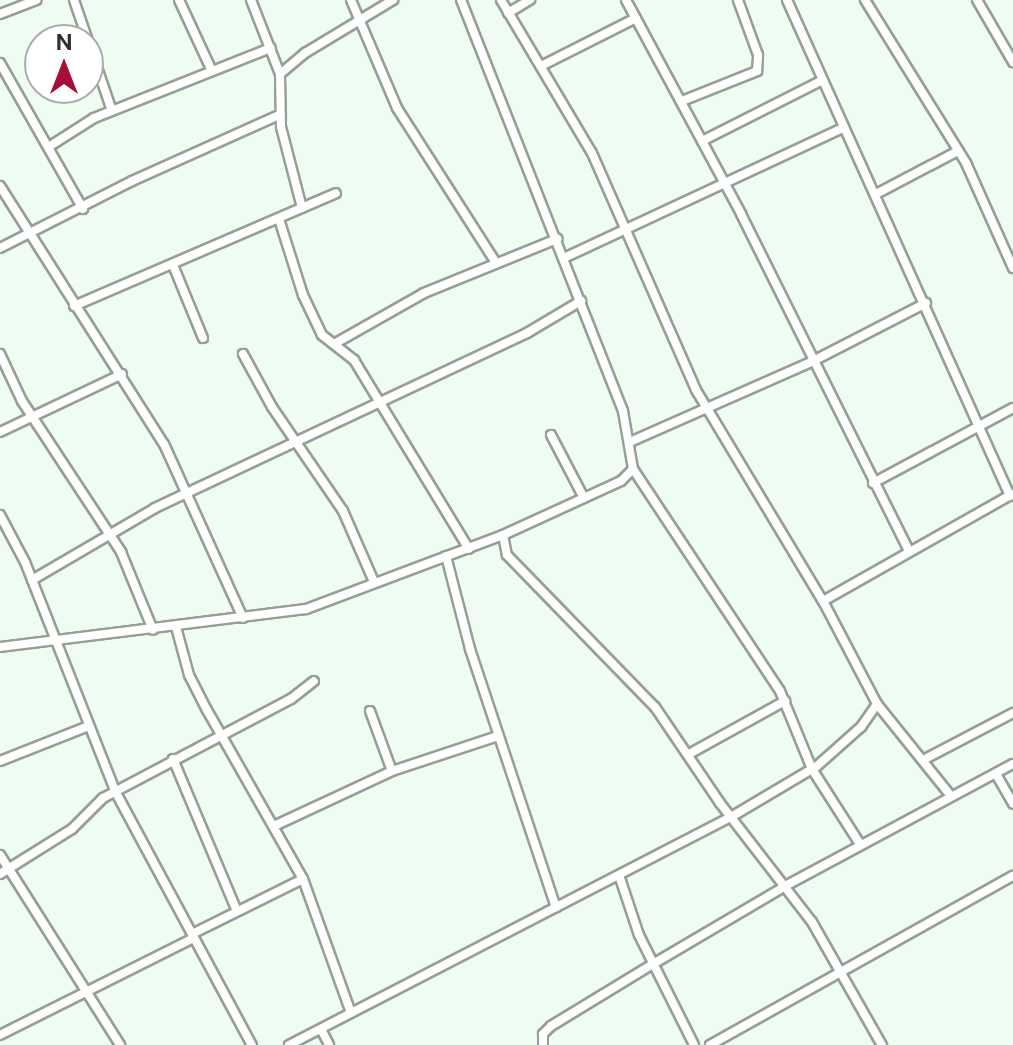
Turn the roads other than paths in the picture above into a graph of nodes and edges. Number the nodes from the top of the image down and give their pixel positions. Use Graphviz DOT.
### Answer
graph roads {
  1 [pos="36,0"];
  2 [pos="74,0"];
  3 [pos="179,0"];
  4 [pos="251,0"];
  5 [pos="351,0"];
  6 [pos="393,0"];
  7 [pos="461,0"];
  8 [pos="501,0"];
  9 [pos="530,0"];
  10 [pos="626,0"];
  11 [pos="738,0"];
  12 [pos="787,0"];
  13 [pos="865,0"];
  14 [pos="977,0"];
  15 [pos="508,13"];
  16 [pos="0,14"];
  17 [pos="636,18"];
  18 [pos="360,20"];
  19 [pos="271,48"];
  20 [pos="1009,48"];
  21 [pos="1013,62"];
  22 [pos="0,63"];
  23 [pos="543,65"];
  24 [pos="212,71"];
  25 [pos="280,74"];
  26 [pos="821,81"];
  27 [pos="682,101"];
  28 [pos="112,111"];
  29 [pos="281,114"];
  30 [pos="843,128"];
  31 [pos="702,141"];
  32 [pos="50,146"];
  33 [pos="958,151"];
  34 [pos="724,185"];
  35 [pos="0,186"];
  36 [pos="336,193"];
  37 [pos="876,194"];
  38 [pos="302,208"];
  39 [pos="83,209"];
  40 [pos="279,219"];
  41 [pos="624,229"];
  42 [pos="30,231"];
  43 [pos="557,239"];
  44 [pos="0,248"];
  45 [pos="1010,254"];
  46 [pos="564,258"];
  47 [pos="496,263"];
  48 [pos="173,265"];
  49 [pos="1013,268"];
  50 [pos="581,301"];
  51 [pos="926,303"];
  52 [pos="74,306"];
  53 [pos="203,338"];
  54 [pos="334,344"];
  55 [pos="0,354"];
  56 [pos="243,354"];
  57 [pos="813,361"];
  58 [pos="122,374"];
  59 [pos="379,401"];
  60 [pos="706,407"];
  61 [pos="1013,408"];
  62 [pos="33,417"];
  63 [pos="977,427"];
  64 [pos="0,432"];
  65 [pos="551,435"];
  66 [pos="293,440"];
  67 [pos="632,441"];
  68 [pos="633,469"];
  69 [pos="873,483"];
  70 [pos="190,494"];
  71 [pos="1009,497"];
  72 [pos="584,498"];
  73 [pos="1013,508"];
  74 [pos="0,515"];
  75 [pos="105,534"];
  76 [pos="503,535"];
  77 [pos="469,549"];
  78 [pos="909,551"];
  79 [pos="446,556"];
  80 [pos="32,580"];
  81 [pos="374,582"];
  82 [pos="823,601"];
  83 [pos="243,618"];
  84 [pos="176,627"];
  85 [pos="153,630"];
  86 [pos="54,640"];
  87 [pos="0,647"];
  88 [pos="314,681"];
  89 [pos="785,701"];
  90 [pos="877,704"];
  91 [pos="370,711"];
  92 [pos="1013,713"];
  93 [pos="89,726"];
  94 [pos="223,736"];
  95 [pos="498,736"];
  96 [pos="689,754"];
  97 [pos="173,759"];
  98 [pos="923,760"];
  99 [pos="0,761"];
  100 [pos="1013,764"];
  101 [pos="812,769"];
  102 [pos="392,771"];
  103 [pos="996,774"];
  104 [pos="115,791"];
  105 [pos="951,796"];
  106 [pos="1013,804"];
  107 [pos="731,817"];
  108 [pos="274,826"];
  109 [pos="860,844"];
  110 [pos="0,855"];
  111 [pos="4,872"];
  112 [pos="619,875"];
  113 [pos="1013,876"];
  114 [pos="303,879"];
  115 [pos="787,885"];
  116 [pos="556,907"];
  117 [pos="237,911"];
  118 [pos="193,936"];
  119 [pos="653,964"];
  120 [pos="839,969"];
  121 [pos="84,992"];
  122 [pos="351,1013"];
  123 [pos="321,1029"];
  124 [pos="0,1035"];
  125 [pos="120,1045"];
  126 [pos="252,1045"];
  127 [pos="289,1045"];
  128 [pos="329,1045"];
  129 [pos="543,1045"];
  130 [pos="694,1045"];
  131 [pos="710,1045"];
  132 [pos="882,1045"];
  1 -- 16 [label="street"];
  2 -- 28 [label="street"];
  3 -- 24 [label="street"];
  4 -- 19 [label="street"];
  5 -- 18 [label="street"];
  6 -- 18 [label="street"];
  7 -- 43 [label="street"];
  8 -- 15 [label="street"];
  9 -- 15 [label="street"];
  10 -- 17 [label="street"];
  11 -- 27 [label="street"];
  12 -- 26 [label="street"];
  13 -- 33 [label="street"];
  14 -- 20 [label="street"];
  15 -- 23 [label="street"];
  17 -- 23 [label="street"];
  17 -- 27 [label="street"];
  18 -- 25 [label="street"];
  18 -- 47 [label="street"];
  19 -- 24 [label="street"];
  19 -- 25 [label="street"];
  20 -- 21 [label="street"];
  22 -- 32 [label="street"];
  23 -- 41 [label="street"];
  24 -- 28 [label="street"];
  25 -- 29 [label="street"];
  26 -- 30 [label="street"];
  26 -- 31 [label="street"];
  27 -- 31 [label="street"];
  28 -- 32 [label="street"];
  29 -- 38 [label="street"];
  29 -- 39 [label="street"];
  30 -- 34 [label="street"];
  30 -- 37 [label="street"];
  31 -- 34 [label="street"];
  32 -- 39 [label="street"];
  33 -- 37 [label="street"];
  33 -- 45 [label="street"];
  34 -- 41 [label="street"];
  34 -- 57 [label="street"];
  35 -- 42 [label="street"];
  36 -- 38 [label="street"];
  37 -- 51 [label="street"];
  38 -- 40 [label="street"];
  39 -- 42 [label="street"];
  40 -- 48 [label="street"];
  40 -- 54 [label="street"];
  41 -- 46 [label="street"];
  41 -- 60 [label="street"];
  42 -- 44 [label="street"];
  42 -- 52 [label="street"];
  43 -- 46 [label="street"];
  43 -- 47 [label="street"];
  45 -- 49 [label="street"];
  46 -- 50 [label="street"];
  47 -- 54 [label="street"];
  48 -- 52 [label="street"];
  48 -- 53 [label="street"];
  50 -- 59 [label="street"];
  50 -- 67 [label="street"];
  51 -- 57 [label="street"];
  51 -- 63 [label="street"];
  52 -- 58 [label="street"];
  54 -- 59 [label="street"];
  55 -- 62 [label="street"];
  56 -- 66 [label="street"];
  57 -- 60 [label="street"];
  57 -- 69 [label="street"];
  58 -- 62 [label="street"];
  58 -- 70 [label="street"];
  59 -- 66 [label="street"];
  59 -- 77 [label="street"];
  60 -- 67 [label="street"];
  60 -- 82 [label="street"];
  61 -- 63 [label="street"];
  62 -- 64 [label="street"];
  62 -- 75 [label="street"];
  63 -- 69 [label="street"];
  63 -- 71 [label="street"];
  65 -- 72 [label="street"];
  66 -- 70 [label="street"];
  66 -- 81 [label="street"];
  67 -- 68 [label="street"];
  68 -- 72 [label="street"];
  68 -- 89 [label="street"];
  69 -- 78 [label="street"];
  70 -- 75 [label="street"];
  70 -- 83 [label="street"];
  71 -- 73 [label="street"];
  71 -- 78 [label="street"];
  72 -- 76 [label="street"];
  74 -- 80 [label="street"];
  75 -- 80 [label="street"];
  75 -- 85 [label="street"];
  76 -- 77 [label="street"];
  76 -- 96 [label="street"];
  77 -- 79 [label="street"];
  78 -- 82 [label="street"];
  79 -- 81 [label="street"];
  79 -- 95 [label="street"];
  80 -- 86 [label="street"];
  81 -- 83 [label="street"];
  82 -- 90 [label="street"];
  83 -- 84 [label="street"];
  84 -- 85 [label="street"];
  84 -- 94 [label="street"];
  85 -- 86 [label="street"];
  86 -- 87 [label="street"];
  86 -- 93 [label="street"];
  88 -- 94 [label="street"];
  89 -- 96 [label="street"];
  89 -- 101 [label="street"];
  90 -- 98 [label="street"];
  90 -- 101 [label="street"];
  91 -- 102 [label="street"];
  92 -- 98 [label="street"];
  93 -- 99 [label="street"];
  93 -- 104 [label="street"];
  94 -- 97 [label="street"];
  94 -- 108 [label="street"];
  95 -- 102 [label="street"];
  95 -- 116 [label="street"];
  96 -- 107 [label="street"];
  97 -- 104 [label="street"];
  97 -- 117 [label="street"];
  98 -- 105 [label="street"];
  100 -- 103 [label="street"];
  101 -- 107 [label="street"];
  101 -- 109 [label="street"];
  102 -- 108 [label="street"];
  103 -- 105 [label="street"];
  103 -- 106 [label="street"];
  104 -- 111 [label="street"];
  104 -- 118 [label="street"];
  105 -- 109 [label="street"];
  107 -- 112 [label="street"];
  107 -- 115 [label="street"];
  108 -- 114 [label="street"];
  109 -- 115 [label="street"];
  110 -- 111 [label="street"];
  111 -- 121 [label="street"];
  112 -- 116 [label="street"];
  112 -- 119 [label="street"];
  113 -- 120 [label="street"];
  114 -- 117 [label="street"];
  114 -- 122 [label="street"];
  115 -- 119 [label="street"];
  115 -- 120 [label="street"];
  116 -- 122 [label="street"];
  117 -- 118 [label="street"];
  118 -- 121 [label="street"];
  118 -- 126 [label="street"];
  119 -- 129 [label="street"];
  119 -- 130 [label="street"];
  120 -- 131 [label="street"];
  120 -- 132 [label="street"];
  121 -- 124 [label="street"];
  121 -- 125 [label="street"];
  122 -- 123 [label="street"];
  123 -- 127 [label="street"];
  123 -- 128 [label="street"];
}
